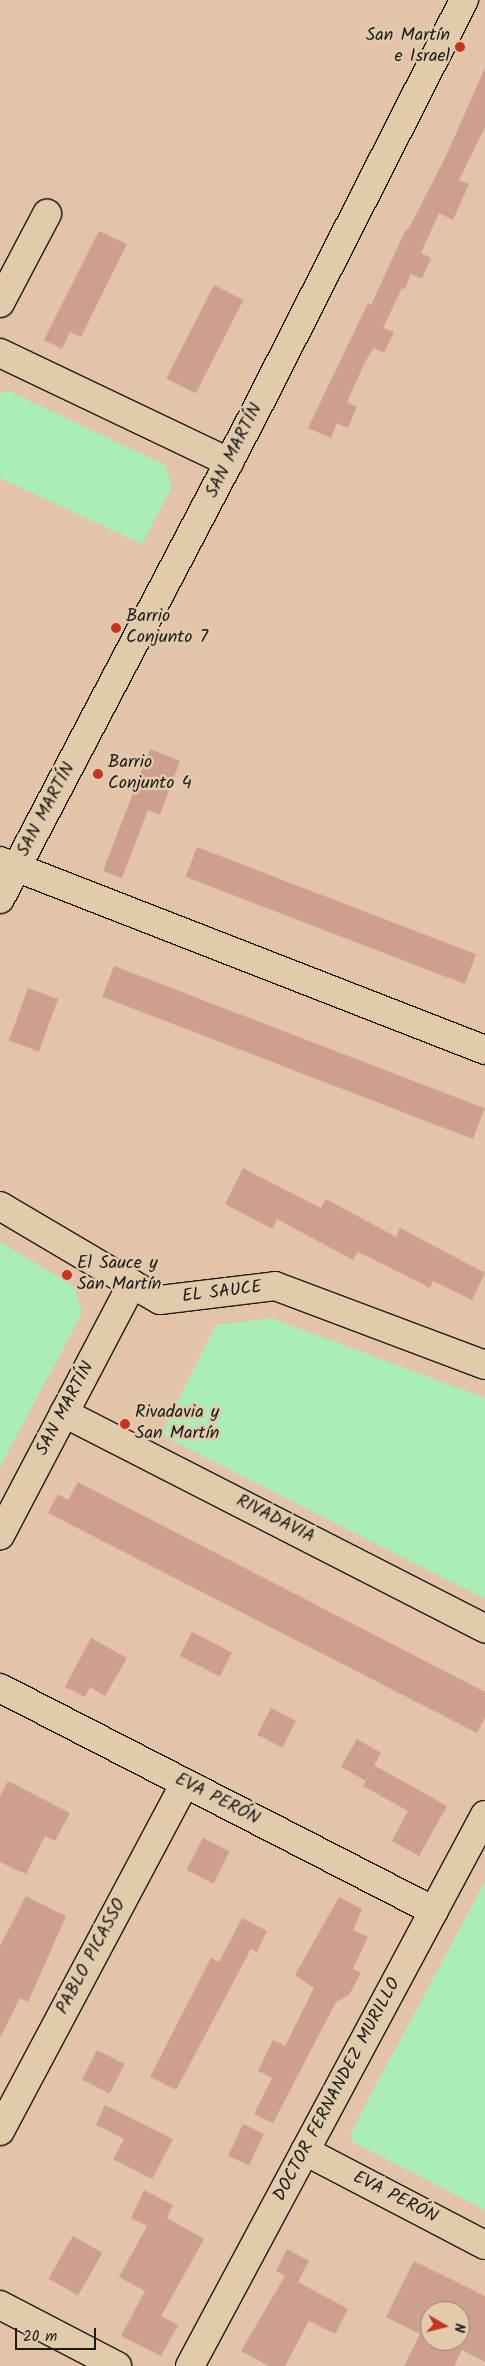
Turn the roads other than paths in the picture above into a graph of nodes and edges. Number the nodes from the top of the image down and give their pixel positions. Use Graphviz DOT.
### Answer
graph roads {
  1 [pos="464,0"];
  2 [pos="47,214"];
  3 [pos="0,303"];
  4 [pos="0,353"];
  5 [pos="229,462"];
  6 [pos="8,864"];
  7 [pos="0,899"];
  8 [pos="485,1050"];
  9 [pos="0,1206"];
  10 [pos="132,1284"];
  11 [pos="485,1365"];
  12 [pos="64,1413"];
  13 [pos="0,1535"];
  14 [pos="485,1628"];
  15 [pos="0,1688"];
  16 [pos="185,1783"];
  17 [pos="485,1815"];
  18 [pos="434,1911"];
  19 [pos="0,2131"];
  20 [pos="305,2151"];
  21 [pos="485,2244"];
  22 [pos="0,2305"];
  23 [pos="105,2363"];
  24 [pos="190,2366"];
  1 -- 5 [label="street, SAN MARTÍN"];
  2 -- 3 [label="street"];
  4 -- 5 [label="street"];
  5 -- 6 [label="street, SAN MARTÍN"];
  6 -- 7 [label="street, SAN MARTÍN"];
  6 -- 8 [label="street"];
  9 -- 10 [label="street, EL SAUCE"];
  10 -- 11 [label="street, EL SAUCE"];
  10 -- 12 [label="street, SAN MARTÍN"];
  12 -- 13 [label="street, SAN MARTÍN"];
  12 -- 14 [label="street, RIVADAVIA"];
  15 -- 16 [label="street, EVA PERÓN"];
  16 -- 18 [label="street, EVA PERÓN"];
  16 -- 19 [label="street, PABLO PICASSO"];
  17 -- 18 [label="street, DOCTOR FERNANDEZ MURILLO"];
  18 -- 20 [label="street, DOCTOR FERNANDEZ MURILLO"];
  20 -- 21 [label="street, EVA PERÓN"];
  20 -- 24 [label="street, DOCTOR FERNANDEZ MURILLO"];
  22 -- 23 [label="street"];
}
